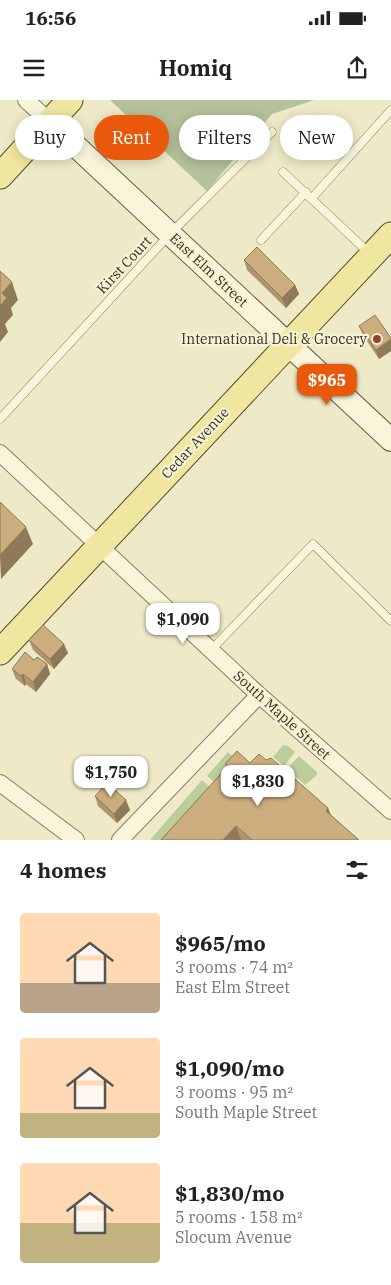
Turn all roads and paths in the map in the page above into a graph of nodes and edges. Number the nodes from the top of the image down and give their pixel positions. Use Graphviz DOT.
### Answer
graph roads {
  1 [pos="26,100"];
  2 [pos="70,100"];
  3 [pos="391,110"];
  4 [pos="42,115"];
  5 [pos="56,115"];
  6 [pos="272,132"];
  7 [pos="84,154"];
  8 [pos="15,160"];
  9 [pos="283,172"];
  10 [pos="0,176"];
  11 [pos="309,195"];
  12 [pos="170,234"];
  13 [pos="391,235"];
  14 [pos="261,240"];
  15 [pos="372,256"];
  16 [pos="288,344"];
  17 [pos="0,419"];
  18 [pos="389,436"];
  19 [pos="0,453"];
  20 [pos="99,546"];
  21 [pos="391,621"];
  22 [pos="211,650"];
  23 [pos="0,652"];
  24 [pos="259,695"];
  25 [pos="0,784"];
  26 [pos="391,811"];
  27 [pos="76,840"];
  28 [pos="120,840"];
  1 -- 4 [label="street, East Elm Street"];
  2 -- 5 [label="main road"];
  3 -- 11 [label="lane"];
  6 -- 12 [label="lane, Kirst Court"];
  7 -- 12 [label="street, East Elm Street"];
  8 -- 10 [label="main road"];
  9 -- 11 [label="lane"];
  11 -- 14 [label="lane"];
  11 -- 15 [label="lane"];
  12 -- 16 [label="street, East Elm Street"];
  12 -- 17 [label="lane, Kirst Court"];
  13 -- 15 [label="main road, Cedar Avenue"];
  15 -- 16 [label="main road, Cedar Avenue"];
  16 -- 18 [label="street, East Elm Street"];
  16 -- 20 [label="main road, Cedar Avenue"];
  19 -- 20 [label="street, South Maple Street"];
  20 -- 22 [label="street, South Maple Street"];
  20 -- 23 [label="main road, Cedar Avenue"];
  21 -- 22 [label="lane"];
  22 -- 24 [label="street, South Maple Street"];
  24 -- 26 [label="street, South Maple Street"];
  24 -- 28 [label="street"];
  25 -- 27 [label="street"];
}
